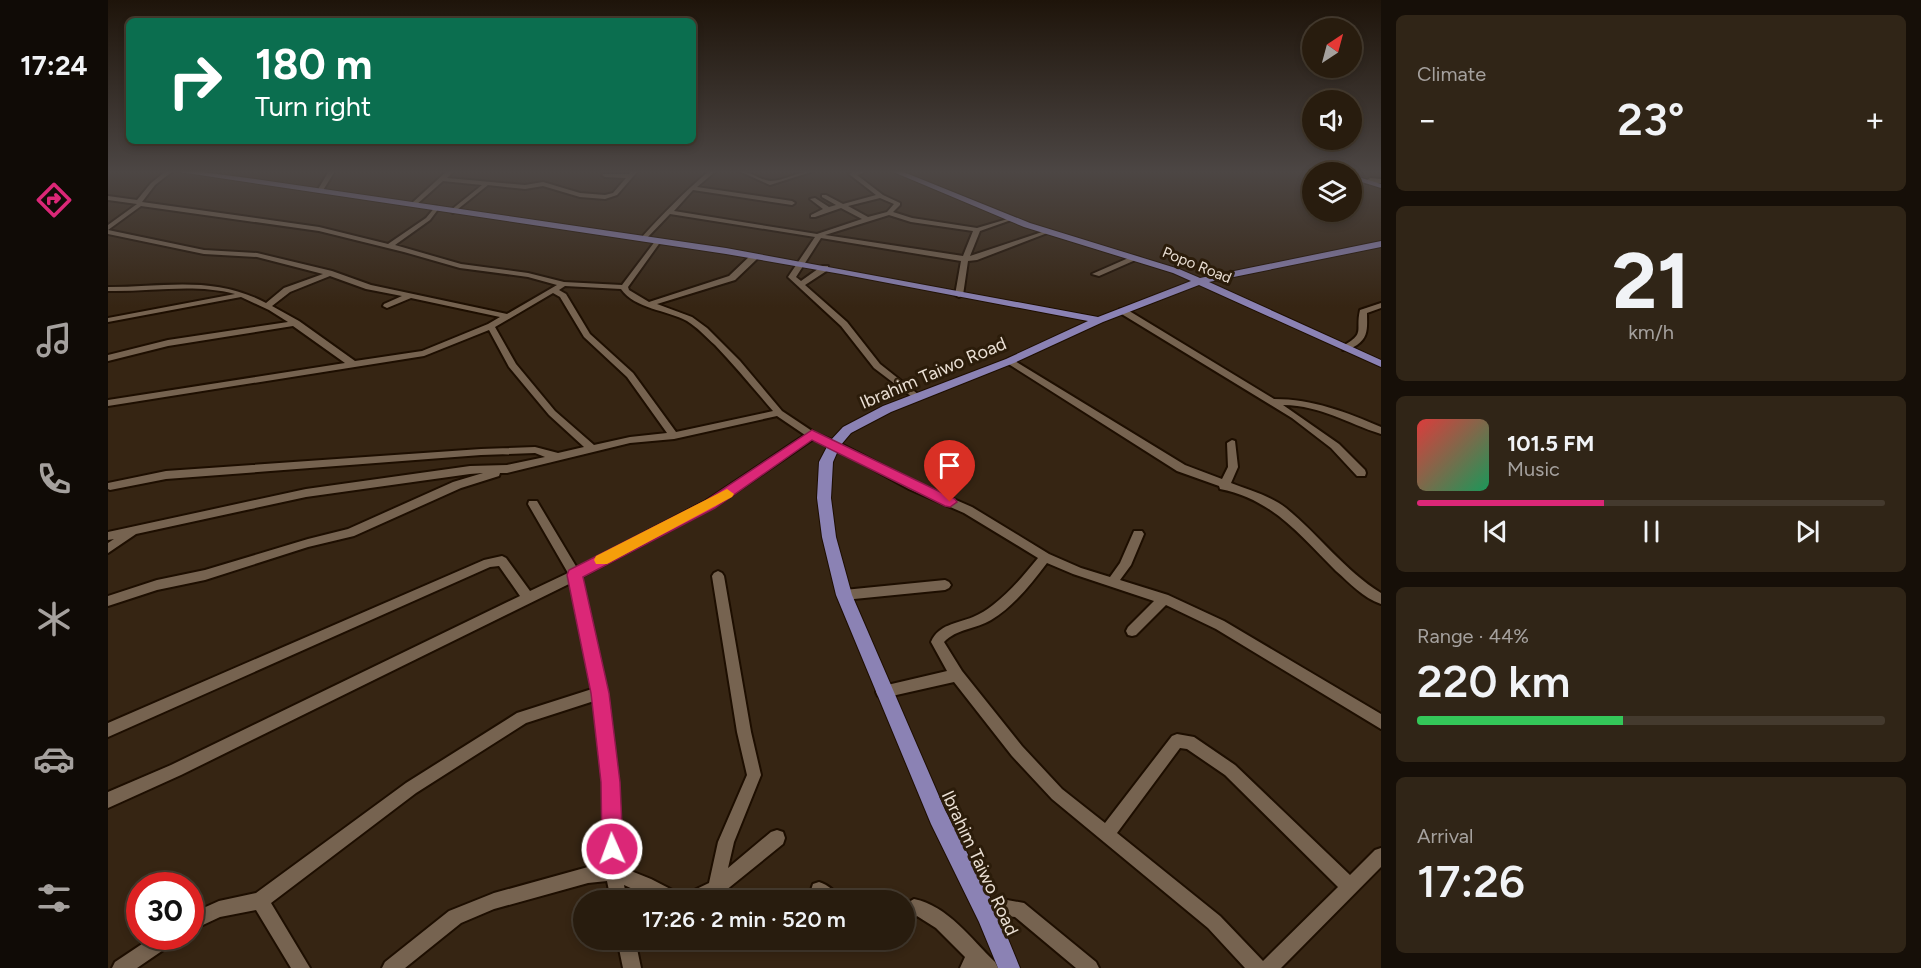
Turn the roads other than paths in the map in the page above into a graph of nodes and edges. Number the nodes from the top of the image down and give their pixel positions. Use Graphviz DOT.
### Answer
graph roads {
  1 [pos="124,216"];
  2 [pos="231,216"];
  3 [pos="430,216"];
  4 [pos="488,216"];
  5 [pos="664,216"];
  6 [pos="697,216"];
  7 [pos="860,216"];
  8 [pos="876,216"];
  9 [pos="901,216"];
  10 [pos="1002,216"];
  11 [pos="865,219"];
  12 [pos="1009,219"];
  13 [pos="108,230"];
  14 [pos="977,230"];
  15 [pos="1047,232"];
  16 [pos="820,234"];
  17 [pos="643,239"];
  18 [pos="658,241"];
  19 [pos="1381,244"];
  20 [pos="389,246"];
  21 [pos="754,256"];
  22 [pos="1136,258"];
  23 [pos="965,259"];
  24 [pos="802,264"];
  25 [pos="825,268"];
  26 [pos="329,273"];
  27 [pos="1096,274"];
  28 [pos="1201,281"];
  29 [pos="564,284"];
  30 [pos="800,285"];
  31 [pos="624,286"];
  32 [pos="108,289"];
  33 [pos="555,291"];
  34 [pos="958,295"];
  35 [pos="242,296"];
  36 [pos="409,296"];
  37 [pos="650,304"];
  38 [pos="1381,305"];
  39 [pos="267,306"];
  40 [pos="387,306"];
  41 [pos="1123,311"];
  42 [pos="506,316"];
  43 [pos="108,320"];
  44 [pos="1099,320"];
  45 [pos="296,323"];
  46 [pos="491,326"];
  47 [pos="1346,348"];
  48 [pos="108,358"];
  49 [pos="1010,361"];
  50 [pos="353,364"];
  51 [pos="1381,364"];
  52 [pos="916,397"];
  53 [pos="1270,402"];
  54 [pos="108,403"];
  55 [pos="779,413"];
  56 [pos="1381,431"];
  57 [pos="812,435"];
  58 [pos="674,436"];
  59 [pos="1232,442"];
  60 [pos="834,444"];
  61 [pos="592,449"];
  62 [pos="555,456"];
  63 [pos="507,470"];
  64 [pos="1361,473"];
  65 [pos="110,486"];
  66 [pos="1224,486"];
  67 [pos="533,504"];
  68 [pos="135,529"];
  69 [pos="1138,534"];
  70 [pos="108,536"];
  71 [pos="108,549"];
  72 [pos="1046,557"];
  73 [pos="575,575"];
  74 [pos="718,576"];
  75 [pos="1113,581"];
  76 [pos="945,585"];
  77 [pos="844,595"];
  78 [pos="527,597"];
  79 [pos="1164,599"];
  80 [pos="1381,599"];
  81 [pos="108,601"];
  82 [pos="1132,631"];
  83 [pos="957,675"];
  84 [pos="883,692"];
  85 [pos="600,693"];
  86 [pos="1381,722"];
  87 [pos="108,730"];
  88 [pos="108,800"];
  89 [pos="1107,833"];
  90 [pos="777,838"];
  91 [pos="1381,856"];
  92 [pos="613,872"];
  93 [pos="717,886"];
  94 [pos="1350,887"];
  95 [pos="616,890"];
  96 [pos="655,890"];
  97 [pos="711,890"];
  98 [pos="260,901"];
  99 [pos="915,906"];
  100 [pos="987,915"];
  101 [pos="204,916"];
  102 [pos="148,950"];
  103 [pos="628,950"];
  104 [pos="978,964"];
  105 [pos="121,968"];
  106 [pos="301,968"];
  107 [pos="391,968"];
  108 [pos="632,968"];
  109 [pos="1009,968"];
  110 [pos="1090,968"];
  111 [pos="1257,968"];
  112 [pos="1269,968"];
  1 -- 13 [label="street"];
  2 -- 20 [label="street"];
  3 -- 20 [label="street"];
  4 -- 17 [label="main road"];
  5 -- 17 [label="street"];
  6 -- 16 [label="street"];
  7 -- 11 [label="street"];
  8 -- 11 [label="street"];
  9 -- 14 [label="street"];
  10 -- 12 [label="main road, Popo Road"];
  11 -- 16 [label="street"];
  12 -- 14 [label="street"];
  12 -- 15 [label="main road, Popo Road"];
  13 -- 26 [label="street"];
  14 -- 23 [label="street"];
  15 -- 22 [label="main road, Popo Road"];
  15 -- 23 [label="street"];
  16 -- 23 [label="street"];
  16 -- 24 [label="street"];
  17 -- 18 [label="main road"];
  18 -- 21 [label="main road"];
  18 -- 31 [label="street"];
  19 -- 28 [label="main road, Ibrahim Taiwo Road"];
  20 -- 29 [label="street"];
  21 -- 24 [label="main road"];
  21 -- 37 [label="street"];
  22 -- 27 [label="street"];
  22 -- 28 [label="main road, Popo Road"];
  23 -- 34 [label="street"];
  24 -- 25 [label="main road"];
  24 -- 30 [label="street"];
  25 -- 30 [label="street"];
  25 -- 34 [label="main road"];
  26 -- 36 [label="street"];
  26 -- 39 [label="street"];
  28 -- 41 [label="main road, Ibrahim Taiwo Road"];
  28 -- 47 [label="main road, Popo Road"];
  29 -- 31 [label="street"];
  29 -- 33 [label="street"];
  30 -- 52 [label="street"];
  31 -- 37 [label="street"];
  32 -- 35 [label="street"];
  33 -- 42 [label="street"];
  33 -- 58 [label="street"];
  34 -- 44 [label="main road"];
  35 -- 39 [label="street"];
  35 -- 43 [label="street"];
  36 -- 40 [label="street"];
  36 -- 42 [label="street"];
  37 -- 55 [label="street"];
  38 -- 47 [label="street"];
  39 -- 45 [label="street"];
  41 -- 44 [label="main road, Ibrahim Taiwo Road"];
  41 -- 53 [label="street"];
  42 -- 46 [label="street"];
  44 -- 49 [label="main road, Ibrahim Taiwo Road"];
  45 -- 48 [label="street"];
  45 -- 50 [label="street"];
  46 -- 50 [label="street"];
  46 -- 61 [label="street"];
  47 -- 51 [label="main road, Popo Road"];
  49 -- 52 [label="main road, Ibrahim Taiwo Road"];
  49 -- 66 [label="street"];
  50 -- 54 [label="street"];
  52 -- 60 [label="main road, Ibrahim Taiwo Road"];
  53 -- 56 [label="street"];
  53 -- 64 [label="street"];
  55 -- 57 [label="street"];
  55 -- 58 [label="street"];
  57 -- 60 [label="street"];
  57 -- 73 [label="street"];
  58 -- 61 [label="street"];
  59 -- 66 [label="street"];
  60 -- 72 [label="street"];
  60 -- 77 [label="main road, Ibrahim Taiwo Road"];
  61 -- 62 [label="street"];
  62 -- 63 [label="street"];
  62 -- 65 [label="street"];
  63 -- 68 [label="street"];
  63 -- 81 [label="street"];
  66 -- 80 [label="street"];
  67 -- 73 [label="street"];
  68 -- 70 [label="street"];
  68 -- 71 [label="street"];
  69 -- 75 [label="street"];
  72 -- 75 [label="street"];
  72 -- 83 [label="street"];
  73 -- 78 [label="street"];
  73 -- 85 [label="street"];
  74 -- 93 [label="street"];
  75 -- 79 [label="street"];
  76 -- 77 [label="street"];
  77 -- 84 [label="main road, Ibrahim Taiwo Road"];
  78 -- 87 [label="street"];
  78 -- 88 [label="street"];
  79 -- 82 [label="street"];
  79 -- 86 [label="street"];
  83 -- 84 [label="street"];
  83 -- 89 [label="street"];
  84 -- 100 [label="main road, Ibrahim Taiwo Road"];
  85 -- 92 [label="street"];
  85 -- 98 [label="street"];
  89 -- 94 [label="street"];
  89 -- 111 [label="street"];
  90 -- 93 [label="street"];
  91 -- 94 [label="street"];
  92 -- 95 [label="street"];
  92 -- 96 [label="street"];
  92 -- 107 [label="street"];
  93 -- 97 [label="street"];
  94 -- 112 [label="street"];
  98 -- 101 [label="street"];
  98 -- 106 [label="street"];
  99 -- 104 [label="street"];
  100 -- 109 [label="main road, Ibrahim Taiwo Road"];
  100 -- 110 [label="street"];
  102 -- 105 [label="street"];
  103 -- 108 [label="street"];
}
